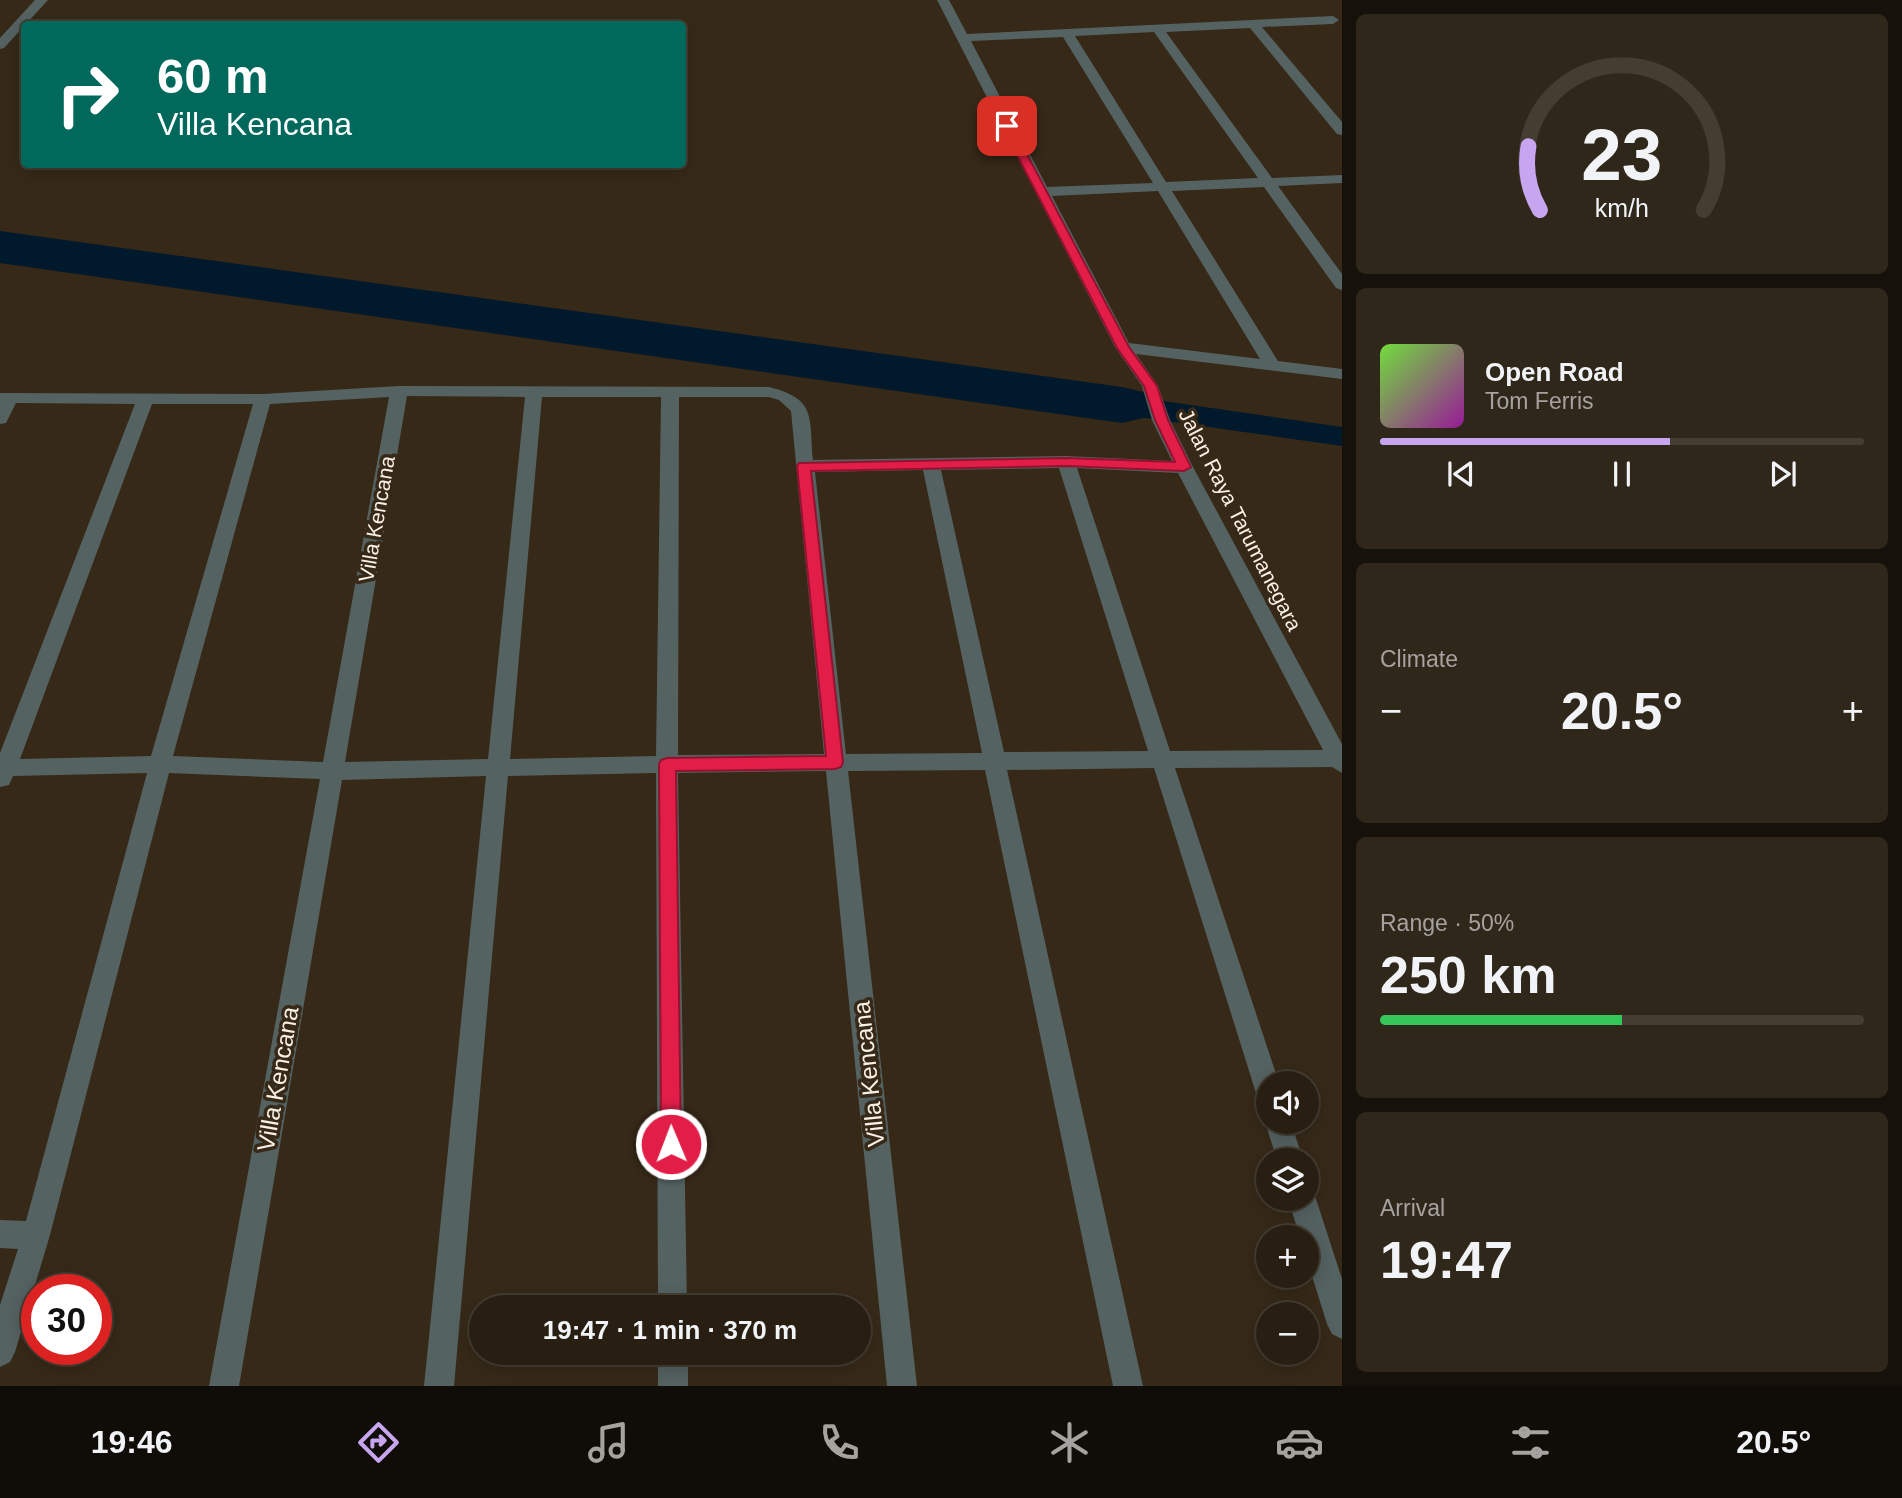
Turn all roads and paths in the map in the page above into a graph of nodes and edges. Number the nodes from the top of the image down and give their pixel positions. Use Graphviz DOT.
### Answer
graph roads {
  1 [pos="26,0"];
  2 [pos="42,0"];
  3 [pos="943,0"];
  4 [pos="1333,20"];
  5 [pos="22,21"];
  6 [pos="21,22"];
  7 [pos="1253,24"];
  8 [pos="1,25"];
  9 [pos="1158,29"];
  10 [pos="1067,33"];
  11 [pos="962,38"];
  12 [pos="0,45"];
  13 [pos="1342,131"];
  14 [pos="1342,178"];
  15 [pos="1268,182"];
  16 [pos="1162,187"];
  17 [pos="1041,192"];
  18 [pos="1342,285"];
  19 [pos="1123,348"];
  20 [pos="1273,366"];
  21 [pos="1342,374"];
  22 [pos="399,391"];
  23 [pos="534,392"];
  24 [pos="670,393"];
  25 [pos="5,398"];
  26 [pos="146,398"];
  27 [pos="262,399"];
  28 [pos="0,419"];
  29 [pos="1066,462"];
  30 [pos="931,464"];
  31 [pos="804,466"];
  32 [pos="1184,467"];
  33 [pos="1163,760"];
  34 [pos="1341,760"];
  35 [pos="835,762"];
  36 [pos="995,762"];
  37 [pos="160,764"];
  38 [pos="667,764"];
  39 [pos="499,768"];
  40 [pos="333,771"];
  41 [pos="2,772"];
  42 [pos="1262,1071"];
  43 [pos="1306,1211"];
  44 [pos="0,1234"];
  45 [pos="36,1235"];
  46 [pos="673,1295"];
  47 [pos="1342,1324"];
  48 [pos="0,1352"];
  49 [pos="673,1365"];
  50 [pos="224,1386"];
  51 [pos="439,1386"];
  52 [pos="673,1386"];
  53 [pos="902,1386"];
  54 [pos="1128,1386"];
  1 -- 8 [label="street"];
  2 -- 5 [label="street"];
  3 -- 11 [label="street, Jalan Raya Tarumanegara"];
  4 -- 7 [label="street"];
  6 -- 12 [label="street"];
  7 -- 9 [label="street"];
  7 -- 13 [label="street"];
  9 -- 10 [label="street"];
  9 -- 15 [label="street"];
  10 -- 11 [label="street"];
  10 -- 16 [label="street"];
  11 -- 17 [label="street, Jalan Raya Tarumanegara"];
  14 -- 15 [label="street"];
  15 -- 16 [label="street"];
  15 -- 18 [label="street"];
  16 -- 17 [label="street"];
  16 -- 20 [label="street"];
  17 -- 19 [label="street, Jalan Raya Tarumanegara"];
  19 -- 20 [label="street"];
  19 -- 32 [label="street, Jalan Raya Tarumanegara"];
  20 -- 21 [label="street"];
  22 -- 23 [label="street, Villa Kencana"];
  22 -- 27 [label="street, Villa Kencana"];
  22 -- 40 [label="street, Villa Kencana"];
  23 -- 24 [label="street, Villa Kencana"];
  23 -- 39 [label="street"];
  24 -- 31 [label="street, Villa Kencana"];
  24 -- 38 [label="street"];
  25 -- 26 [label="street, Villa Kencana"];
  25 -- 28 [label="street, Villa Kencana"];
  26 -- 27 [label="street, Villa Kencana"];
  26 -- 41 [label="street"];
  27 -- 37 [label="street"];
  29 -- 30 [label="street"];
  29 -- 32 [label="street"];
  29 -- 33 [label="street"];
  30 -- 31 [label="street"];
  30 -- 36 [label="street"];
  31 -- 35 [label="street, Villa Kencana"];
  32 -- 34 [label="street, Jalan Raya Tarumanegara"];
  33 -- 34 [label="street"];
  33 -- 36 [label="street"];
  33 -- 42 [label="street"];
  35 -- 36 [label="street"];
  35 -- 38 [label="street"];
  35 -- 53 [label="street, Villa Kencana"];
  36 -- 54 [label="street"];
  37 -- 40 [label="street"];
  37 -- 41 [label="street"];
  37 -- 45 [label="street"];
  38 -- 39 [label="street"];
  38 -- 46 [label="street"];
  39 -- 40 [label="street"];
  39 -- 51 [label="street"];
  40 -- 50 [label="street, Villa Kencana"];
  43 -- 47 [label="street"];
  44 -- 45 [label="street"];
  45 -- 48 [label="street"];
  49 -- 52 [label="street"];
}
